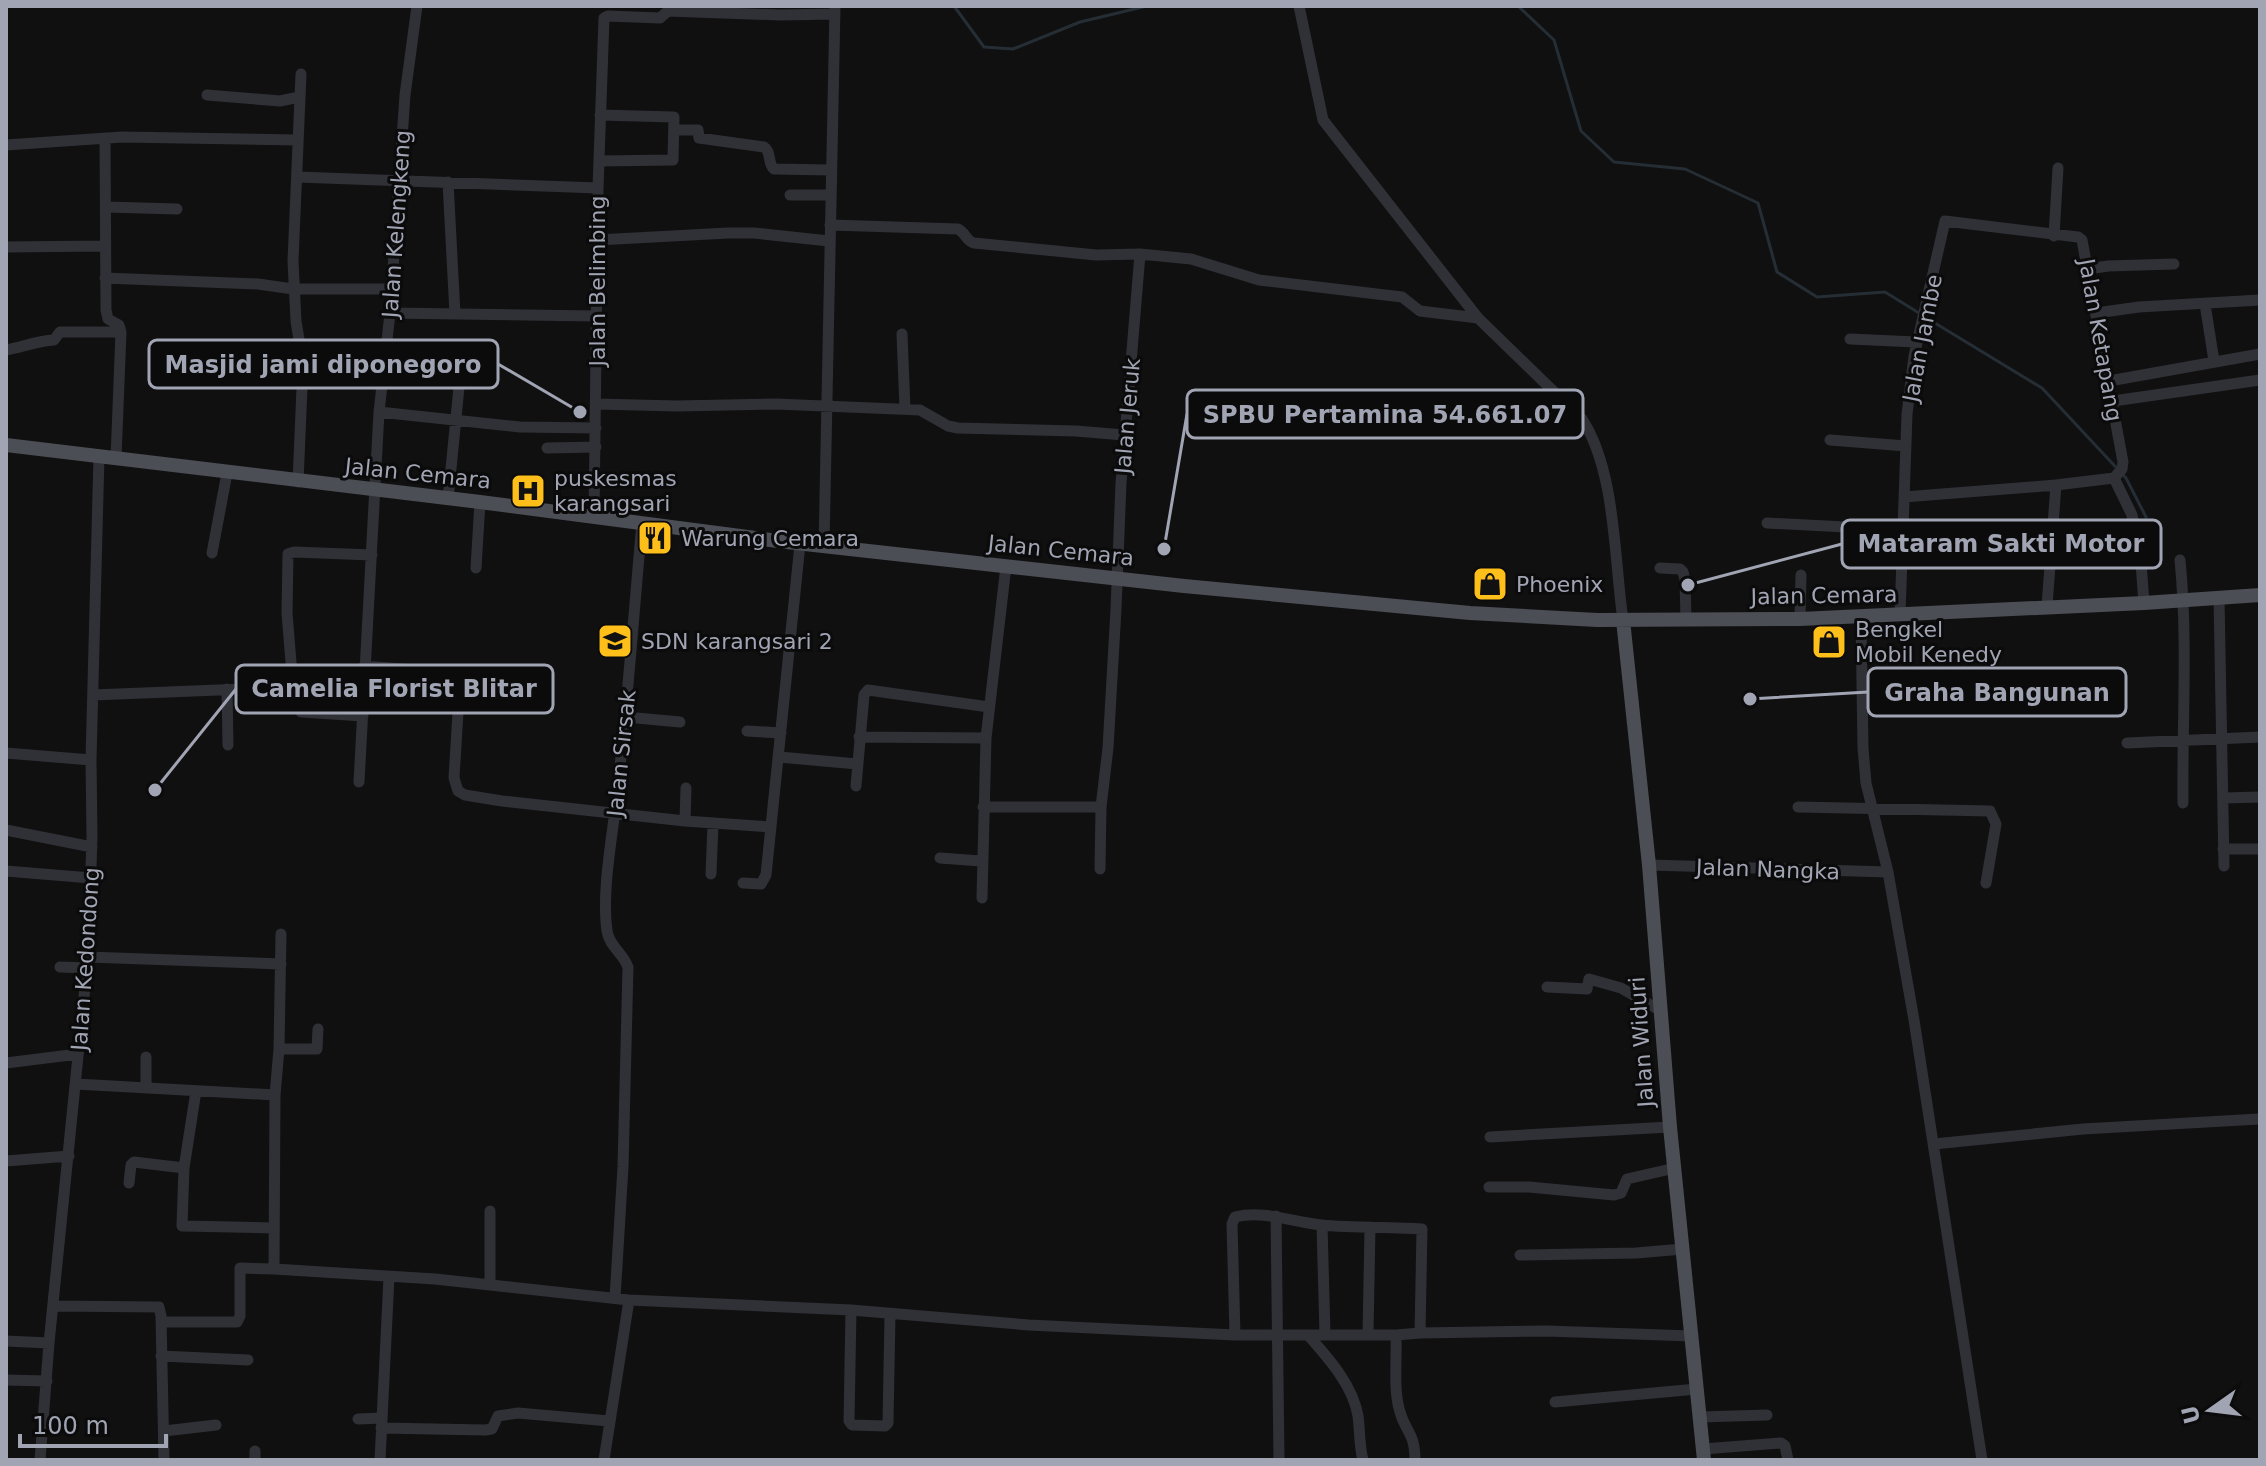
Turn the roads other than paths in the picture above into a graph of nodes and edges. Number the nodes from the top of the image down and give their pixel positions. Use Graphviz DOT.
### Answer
graph roads {
  1 [pos="417,6"];
  2 [pos="1299,6"];
  3 [pos="667,8"];
  4 [pos="835,10"];
  5 [pos="301,74"];
  6 [pos="207,95"];
  7 [pos="299,97"];
  8 [pos="600,115"];
  9 [pos="674,130"];
  10 [pos="105,138"];
  11 [pos="297,140"];
  12 [pos="6,145"];
  13 [pos="599,161"];
  14 [pos="832,162"];
  15 [pos="2058,168"];
  16 [pos="297,177"];
  17 [pos="400,180"];
  18 [pos="448,182"];
  19 [pos="598,188"];
  20 [pos="790,195"];
  21 [pos="831,195"];
  22 [pos="106,207"];
  23 [pos="177,209"];
  24 [pos="830,225"];
  25 [pos="2054,236"];
  26 [pos="597,240"];
  27 [pos="829,241"];
  28 [pos="104,246"];
  29 [pos="6,247"];
  30 [pos="1140,254"];
  31 [pos="2174,264"];
  32 [pos="2088,269"];
  33 [pos="105,278"];
  34 [pos="293,289"];
  35 [pos="392,289"];
  36 [pos="2260,300"];
  37 [pos="2205,304"];
  38 [pos="390,313"];
  39 [pos="2096,313"];
  40 [pos="455,314"];
  41 [pos="595,316"];
  42 [pos="1478,318"];
  43 [pos="121,332"];
  44 [pos="902,334"];
  45 [pos="1850,339"];
  46 [pos="1916,342"];
  47 [pos="6,350"];
  48 [pos="2260,354"];
  49 [pos="2214,361"];
  50 [pos="460,377"];
  51 [pos="2260,380"];
  52 [pos="2109,381"];
  53 [pos="2113,401"];
  54 [pos="596,404"];
  55 [pos="827,407"];
  56 [pos="905,409"];
  57 [pos="379,412"];
  58 [pos="456,421"];
  59 [pos="596,428"];
  60 [pos="1124,435"];
  61 [pos="1830,440"];
  62 [pos="6,445"];
  63 [pos="1906,446"];
  64 [pos="596,447"];
  65 [pos="547,448"];
  66 [pos="99,456"];
  67 [pos="116,458"];
  68 [pos="227,473"];
  69 [pos="2117,475"];
  70 [pos="298,482"];
  71 [pos="2056,485"];
  72 [pos="374,490"];
  73 [pos="1904,497"];
  74 [pos="448,499"];
  75 [pos="480,502"];
  76 [pos="594,516"];
  77 [pos="642,523"];
  78 [pos="1767,523"];
  79 [pos="1903,530"];
  80 [pos="800,544"];
  81 [pos="824,546"];
  82 [pos="212,553"];
  83 [pos="372,555"];
  84 [pos="2180,560"];
  85 [pos="1006,566"];
  86 [pos="476,568"];
  87 [pos="1660,568"];
  88 [pos="1801,575"];
  89 [pos="1117,578"];
  90 [pos="2260,595"];
  91 [pos="2219,598"];
  92 [pos="2184,600"];
  93 [pos="2144,603"];
  94 [pos="2047,606"];
  95 [pos="1900,615"];
  96 [pos="1861,617"];
  97 [pos="1800,619"];
  98 [pos="1623,620"];
  99 [pos="1686,620"];
  100 [pos="364,666"];
  101 [pos="293,687"];
  102 [pos="227,689"];
  103 [pos="93,695"];
  104 [pos="989,707"];
  105 [pos="363,716"];
  106 [pos="626,717"];
  107 [pos="680,722"];
  108 [pos="747,731"];
  109 [pos="781,733"];
  110 [pos="859,737"];
  111 [pos="2221,737"];
  112 [pos="2260,737"];
  113 [pos="986,738"];
  114 [pos="2184,740"];
  115 [pos="2127,743"];
  116 [pos="228,745"];
  117 [pos="6,753"];
  118 [pos="779,757"];
  119 [pos="91,760"];
  120 [pos="857,764"];
  121 [pos="359,782"];
  122 [pos="856,786"];
  123 [pos="686,788"];
  124 [pos="2260,797"];
  125 [pos="2223,798"];
  126 [pos="2183,803"];
  127 [pos="983,807"];
  128 [pos="1101,807"];
  129 [pos="1798,807"];
  130 [pos="1872,810"];
  131 [pos="615,814"];
  132 [pos="685,821"];
  133 [pos="713,824"];
  134 [pos="770,827"];
  135 [pos="6,830"];
  136 [pos="92,843"];
  137 [pos="2223,849"];
  138 [pos="2260,849"];
  139 [pos="940,858"];
  140 [pos="981,861"];
  141 [pos="1649,865"];
  142 [pos="2224,866"];
  143 [pos="1100,869"];
  144 [pos="6,871"];
  145 [pos="1888,872"];
  146 [pos="711,874"];
  147 [pos="91,878"];
  148 [pos="743,883"];
  149 [pos="1986,883"];
  150 [pos="982,898"];
  151 [pos="281,934"];
  152 [pos="87,962"];
  153 [pos="281,964"];
  154 [pos="60,967"];
  155 [pos="1547,987"];
  156 [pos="1661,1011"];
  157 [pos="318,1029"];
  158 [pos="279,1049"];
  159 [pos="78,1054"];
  160 [pos="146,1057"];
  161 [pos="6,1063"];
  162 [pos="76,1084"];
  163 [pos="146,1087"];
  164 [pos="196,1091"];
  165 [pos="275,1095"];
  166 [pos="2259,1119"];
  167 [pos="1670,1127"];
  168 [pos="1490,1137"];
  169 [pos="1934,1144"];
  170 [pos="69,1156"];
  171 [pos="6,1161"];
  172 [pos="184,1168"];
  173 [pos="1675,1168"];
  174 [pos="129,1183"];
  175 [pos="1489,1187"];
  176 [pos="490,1211"];
  177 [pos="1276,1216"];
  178 [pos="1322,1225"];
  179 [pos="1370,1227"];
  180 [pos="274,1228"];
  181 [pos="1683,1249"];
  182 [pos="1520,1255"];
  183 [pos="274,1269"];
  184 [pos="389,1277"];
  185 [pos="490,1284"];
  186 [pos="615,1298"];
  187 [pos="629,1300"];
  188 [pos="54,1306"];
  189 [pos="851,1310"];
  190 [pos="890,1314"];
  191 [pos="161,1322"];
  192 [pos="1420,1333"];
  193 [pos="1368,1334"];
  194 [pos="1235,1335"];
  195 [pos="1279,1335"];
  196 [pos="1308,1335"];
  197 [pos="1325,1335"];
  198 [pos="1396,1335"];
  199 [pos="1692,1336"];
  200 [pos="6,1341"];
  201 [pos="49,1343"];
  202 [pos="161,1356"];
  203 [pos="248,1360"];
  204 [pos="6,1380"];
  205 [pos="47,1381"];
  206 [pos="1697,1389"];
  207 [pos="1555,1402"];
  208 [pos="1767,1415"];
  209 [pos="1700,1417"];
  210 [pos="358,1419"];
  211 [pos="609,1421"];
  212 [pos="382,1423"];
  213 [pos="216,1425"];
  214 [pos="164,1431"];
  215 [pos="1703,1455"];
  216 [pos="40,1460"];
  217 [pos="164,1460"];
  218 [pos="380,1460"];
  219 [pos="604,1460"];
  220 [pos="1279,1460"];
  221 [pos="1363,1460"];
  222 [pos="1415,1460"];
  223 [pos="1788,1460"];
  224 [pos="1982,1460"];
  1 -- 17 [label="street, Jalan Kelengkeng"];
  2 -- 42 [label="street"];
  3 -- 4 [label="street"];
  3 -- 8 [label="street, Jalan Belimbing"];
  4 -- 14 [label="street"];
  5 -- 7 [label="street"];
  6 -- 7 [label="street"];
  7 -- 11 [label="street"];
  8 -- 9 [label="street"];
  8 -- 13 [label="street, Jalan Belimbing"];
  9 -- 13 [label="street"];
  9 -- 14 [label="street"];
  10 -- 11 [label="street"];
  10 -- 12 [label="street"];
  10 -- 22 [label="street"];
  11 -- 16 [label="street"];
  13 -- 19 [label="street, Jalan Belimbing"];
  14 -- 21 [label="street"];
  15 -- 25 [label="street"];
  16 -- 17 [label="street"];
  16 -- 34 [label="street"];
  17 -- 18 [label="street"];
  17 -- 35 [label="street, Jalan Kelengkeng"];
  18 -- 19 [label="street"];
  18 -- 40 [label="street"];
  19 -- 26 [label="street, Jalan Belimbing"];
  20 -- 21 [label="street"];
  21 -- 24 [label="street"];
  22 -- 23 [label="street"];
  22 -- 28 [label="street"];
  24 -- 27 [label="street"];
  24 -- 30 [label="street"];
  25 -- 32 [label="street, Jalan Ketapang"];
  25 -- 46 [label="street, Jalan Jambe"];
  26 -- 27 [label="street"];
  26 -- 41 [label="street, Jalan Belimbing"];
  27 -- 55 [label="street"];
  28 -- 29 [label="street"];
  28 -- 33 [label="street"];
  30 -- 42 [label="street"];
  30 -- 60 [label="street, Jalan Jeruk"];
  31 -- 32 [label="street"];
  32 -- 39 [label="street, Jalan Ketapang"];
  33 -- 34 [label="street"];
  33 -- 43 [label="street"];
  34 -- 35 [label="street"];
  34 -- 70 [label="street"];
  35 -- 38 [label="street, Jalan Kelengkeng"];
  36 -- 37 [label="street"];
  37 -- 39 [label="street"];
  37 -- 49 [label="street"];
  38 -- 40 [label="street"];
  38 -- 57 [label="street, Jalan Kelengkeng"];
  39 -- 52 [label="street, Jalan Ketapang"];
  40 -- 41 [label="street"];
  41 -- 54 [label="street, Jalan Belimbing"];
  42 -- 98 [label="street"];
  43 -- 47 [label="street"];
  43 -- 67 [label="street"];
  44 -- 56 [label="street"];
  45 -- 46 [label="street"];
  46 -- 63 [label="street, Jalan Jambe"];
  48 -- 49 [label="street"];
  49 -- 52 [label="street"];
  50 -- 58 [label="street"];
  51 -- 53 [label="street"];
  52 -- 53 [label="street, Jalan Ketapang"];
  53 -- 69 [label="street, Jalan Ketapang"];
  54 -- 55 [label="street"];
  54 -- 59 [label="street, Jalan Belimbing"];
  55 -- 56 [label="street"];
  55 -- 81 [label="street"];
  56 -- 60 [label="street"];
  57 -- 58 [label="street"];
  57 -- 72 [label="street, Jalan Kelengkeng"];
  58 -- 59 [label="street"];
  58 -- 74 [label="street"];
  59 -- 64 [label="street, Jalan Belimbing"];
  60 -- 89 [label="street, Jalan Jeruk"];
  61 -- 63 [label="street"];
  62 -- 66 [label="main road, Jalan Cemara"];
  63 -- 73 [label="street, Jalan Jambe"];
  64 -- 65 [label="street"];
  64 -- 76 [label="street, Jalan Belimbing"];
  66 -- 67 [label="main road, Jalan Cemara"];
  66 -- 103 [label="street, Jalan Kedondong"];
  67 -- 68 [label="main road, Jalan Cemara"];
  68 -- 70 [label="main road, Jalan Cemara"];
  68 -- 82 [label="street"];
  69 -- 71 [label="street"];
  69 -- 93 [label="street, Jalan Ketapang"];
  70 -- 72 [label="main road, Jalan Cemara"];
  71 -- 73 [label="street"];
  71 -- 94 [label="street"];
  72 -- 74 [label="main road, Jalan Cemara"];
  72 -- 83 [label="street, Jalan Kelengkeng"];
  73 -- 79 [label="street, Jalan Jambe"];
  74 -- 75 [label="main road, Jalan Cemara"];
  75 -- 76 [label="main road, Jalan Cemara"];
  75 -- 86 [label="street"];
  76 -- 77 [label="main road, Jalan Cemara"];
  77 -- 80 [label="main road, Jalan Cemara"];
  77 -- 106 [label="street, Jalan Sirsak"];
  78 -- 79 [label="street"];
  79 -- 95 [label="street, Jalan Jambe"];
  80 -- 81 [label="main road, Jalan Cemara"];
  80 -- 109 [label="street"];
  81 -- 85 [label="main road, Jalan Cemara"];
  83 -- 100 [label="street, Jalan Kelengkeng"];
  83 -- 101 [label="street"];
  84 -- 92 [label="street"];
  85 -- 89 [label="main road, Jalan Cemara"];
  85 -- 104 [label="street"];
  87 -- 99 [label="street"];
  88 -- 97 [label="street"];
  89 -- 98 [label="main road, Jalan Cemara"];
  89 -- 128 [label="street, Jalan Jeruk"];
  90 -- 91 [label="main road, Jalan Cemara"];
  91 -- 92 [label="main road, Jalan Cemara"];
  91 -- 111 [label="street"];
  92 -- 93 [label="main road, Jalan Cemara"];
  92 -- 114 [label="street"];
  93 -- 94 [label="main road, Jalan Cemara"];
  94 -- 95 [label="main road, Jalan Cemara"];
  95 -- 96 [label="main road, Jalan Cemara"];
  96 -- 97 [label="main road, Jalan Cemara"];
  96 -- 130 [label="street"];
  97 -- 99 [label="main road, Jalan Cemara"];
  98 -- 99 [label="main road, Jalan Cemara"];
  98 -- 141 [label="main road, Jalan Widuri"];
  100 -- 105 [label="street, Jalan Kelengkeng"];
  100 -- 131 [label="street"];
  101 -- 102 [label="street"];
  101 -- 105 [label="street"];
  102 -- 103 [label="street"];
  102 -- 116 [label="street"];
  103 -- 119 [label="street, Jalan Kedondong"];
  104 -- 110 [label="street"];
  104 -- 113 [label="street"];
  105 -- 121 [label="street, Jalan Kelengkeng"];
  106 -- 107 [label="street"];
  106 -- 131 [label="street, Jalan Sirsak"];
  108 -- 109 [label="street"];
  109 -- 118 [label="street"];
  110 -- 113 [label="street"];
  110 -- 120 [label="street"];
  111 -- 112 [label="street"];
  111 -- 114 [label="street"];
  111 -- 125 [label="street"];
  113 -- 127 [label="street"];
  114 -- 115 [label="street"];
  114 -- 126 [label="street"];
  117 -- 119 [label="street"];
  118 -- 120 [label="street"];
  118 -- 134 [label="street"];
  119 -- 136 [label="street, Jalan Kedondong"];
  120 -- 122 [label="street"];
  123 -- 132 [label="street"];
  124 -- 125 [label="street"];
  125 -- 137 [label="street"];
  127 -- 128 [label="street"];
  127 -- 140 [label="street"];
  128 -- 143 [label="street, Jalan Jeruk"];
  129 -- 130 [label="street"];
  130 -- 145 [label="street"];
  130 -- 149 [label="street"];
  131 -- 132 [label="street"];
  131 -- 186 [label="street, Jalan Sirsak"];
  132 -- 133 [label="street"];
  133 -- 134 [label="street"];
  133 -- 146 [label="street"];
  134 -- 148 [label="street"];
  135 -- 136 [label="street"];
  136 -- 147 [label="street, Jalan Kedondong"];
  137 -- 138 [label="street"];
  137 -- 142 [label="street"];
  139 -- 140 [label="street"];
  140 -- 150 [label="street"];
  141 -- 145 [label="street, Jalan Nangka"];
  141 -- 156 [label="main road, Jalan Widuri"];
  144 -- 147 [label="street"];
  145 -- 169 [label="street"];
  147 -- 152 [label="street, Jalan Kedondong"];
  151 -- 153 [label="street"];
  152 -- 153 [label="street"];
  152 -- 154 [label="street"];
  152 -- 159 [label="street, Jalan Kedondong"];
  153 -- 158 [label="street"];
  155 -- 156 [label="street"];
  156 -- 167 [label="main road, Jalan Widuri"];
  157 -- 158 [label="street"];
  158 -- 165 [label="street"];
  159 -- 161 [label="street"];
  159 -- 162 [label="street, Jalan Kedondong"];
  160 -- 163 [label="street"];
  162 -- 163 [label="street"];
  162 -- 170 [label="street, Jalan Kedondong"];
  163 -- 164 [label="street"];
  164 -- 165 [label="street"];
  164 -- 172 [label="street"];
  165 -- 180 [label="street"];
  166 -- 169 [label="street"];
  167 -- 168 [label="street"];
  167 -- 173 [label="main road, Jalan Widuri"];
  169 -- 224 [label="street"];
  170 -- 171 [label="street"];
  170 -- 188 [label="street, Jalan Kedondong"];
  172 -- 174 [label="street"];
  172 -- 180 [label="street"];
  173 -- 175 [label="street"];
  173 -- 181 [label="main road, Jalan Widuri"];
  176 -- 185 [label="street"];
  177 -- 178 [label="street"];
  177 -- 194 [label="street"];
  177 -- 195 [label="street"];
  178 -- 179 [label="street"];
  178 -- 197 [label="street"];
  179 -- 192 [label="street"];
  179 -- 193 [label="street"];
  180 -- 183 [label="street"];
  181 -- 182 [label="street"];
  181 -- 199 [label="main road, Jalan Widuri"];
  183 -- 184 [label="street"];
  183 -- 191 [label="street"];
  184 -- 185 [label="street"];
  184 -- 212 [label="street"];
  185 -- 186 [label="street"];
  186 -- 187 [label="street"];
  187 -- 189 [label="street"];
  187 -- 211 [label="street"];
  188 -- 191 [label="street"];
  188 -- 201 [label="street, Jalan Kedondong"];
  189 -- 190 [label="street"];
  189 -- 190 [label="street"];
  190 -- 194 [label="street"];
  191 -- 202 [label="street"];
  192 -- 198 [label="street"];
  192 -- 199 [label="street"];
  193 -- 197 [label="street"];
  193 -- 198 [label="street"];
  194 -- 195 [label="street"];
  195 -- 196 [label="street"];
  195 -- 220 [label="street"];
  196 -- 197 [label="street"];
  196 -- 221 [label="street"];
  198 -- 222 [label="street"];
  199 -- 206 [label="main road, Jalan Widuri"];
  200 -- 201 [label="street"];
  201 -- 205 [label="street, Jalan Kedondong"];
  202 -- 203 [label="street"];
  202 -- 214 [label="street"];
  204 -- 205 [label="street"];
  205 -- 216 [label="street, Jalan Kedondong"];
  206 -- 207 [label="street"];
  206 -- 209 [label="main road, Jalan Widuri"];
  208 -- 209 [label="street"];
  209 -- 215 [label="main road, Jalan Widuri"];
  210 -- 212 [label="street"];
  211 -- 212 [label="street"];
  211 -- 219 [label="street"];
  212 -- 218 [label="street"];
  213 -- 214 [label="street"];
  214 -- 217 [label="street"];
  215 -- 223 [label="street"];
}
